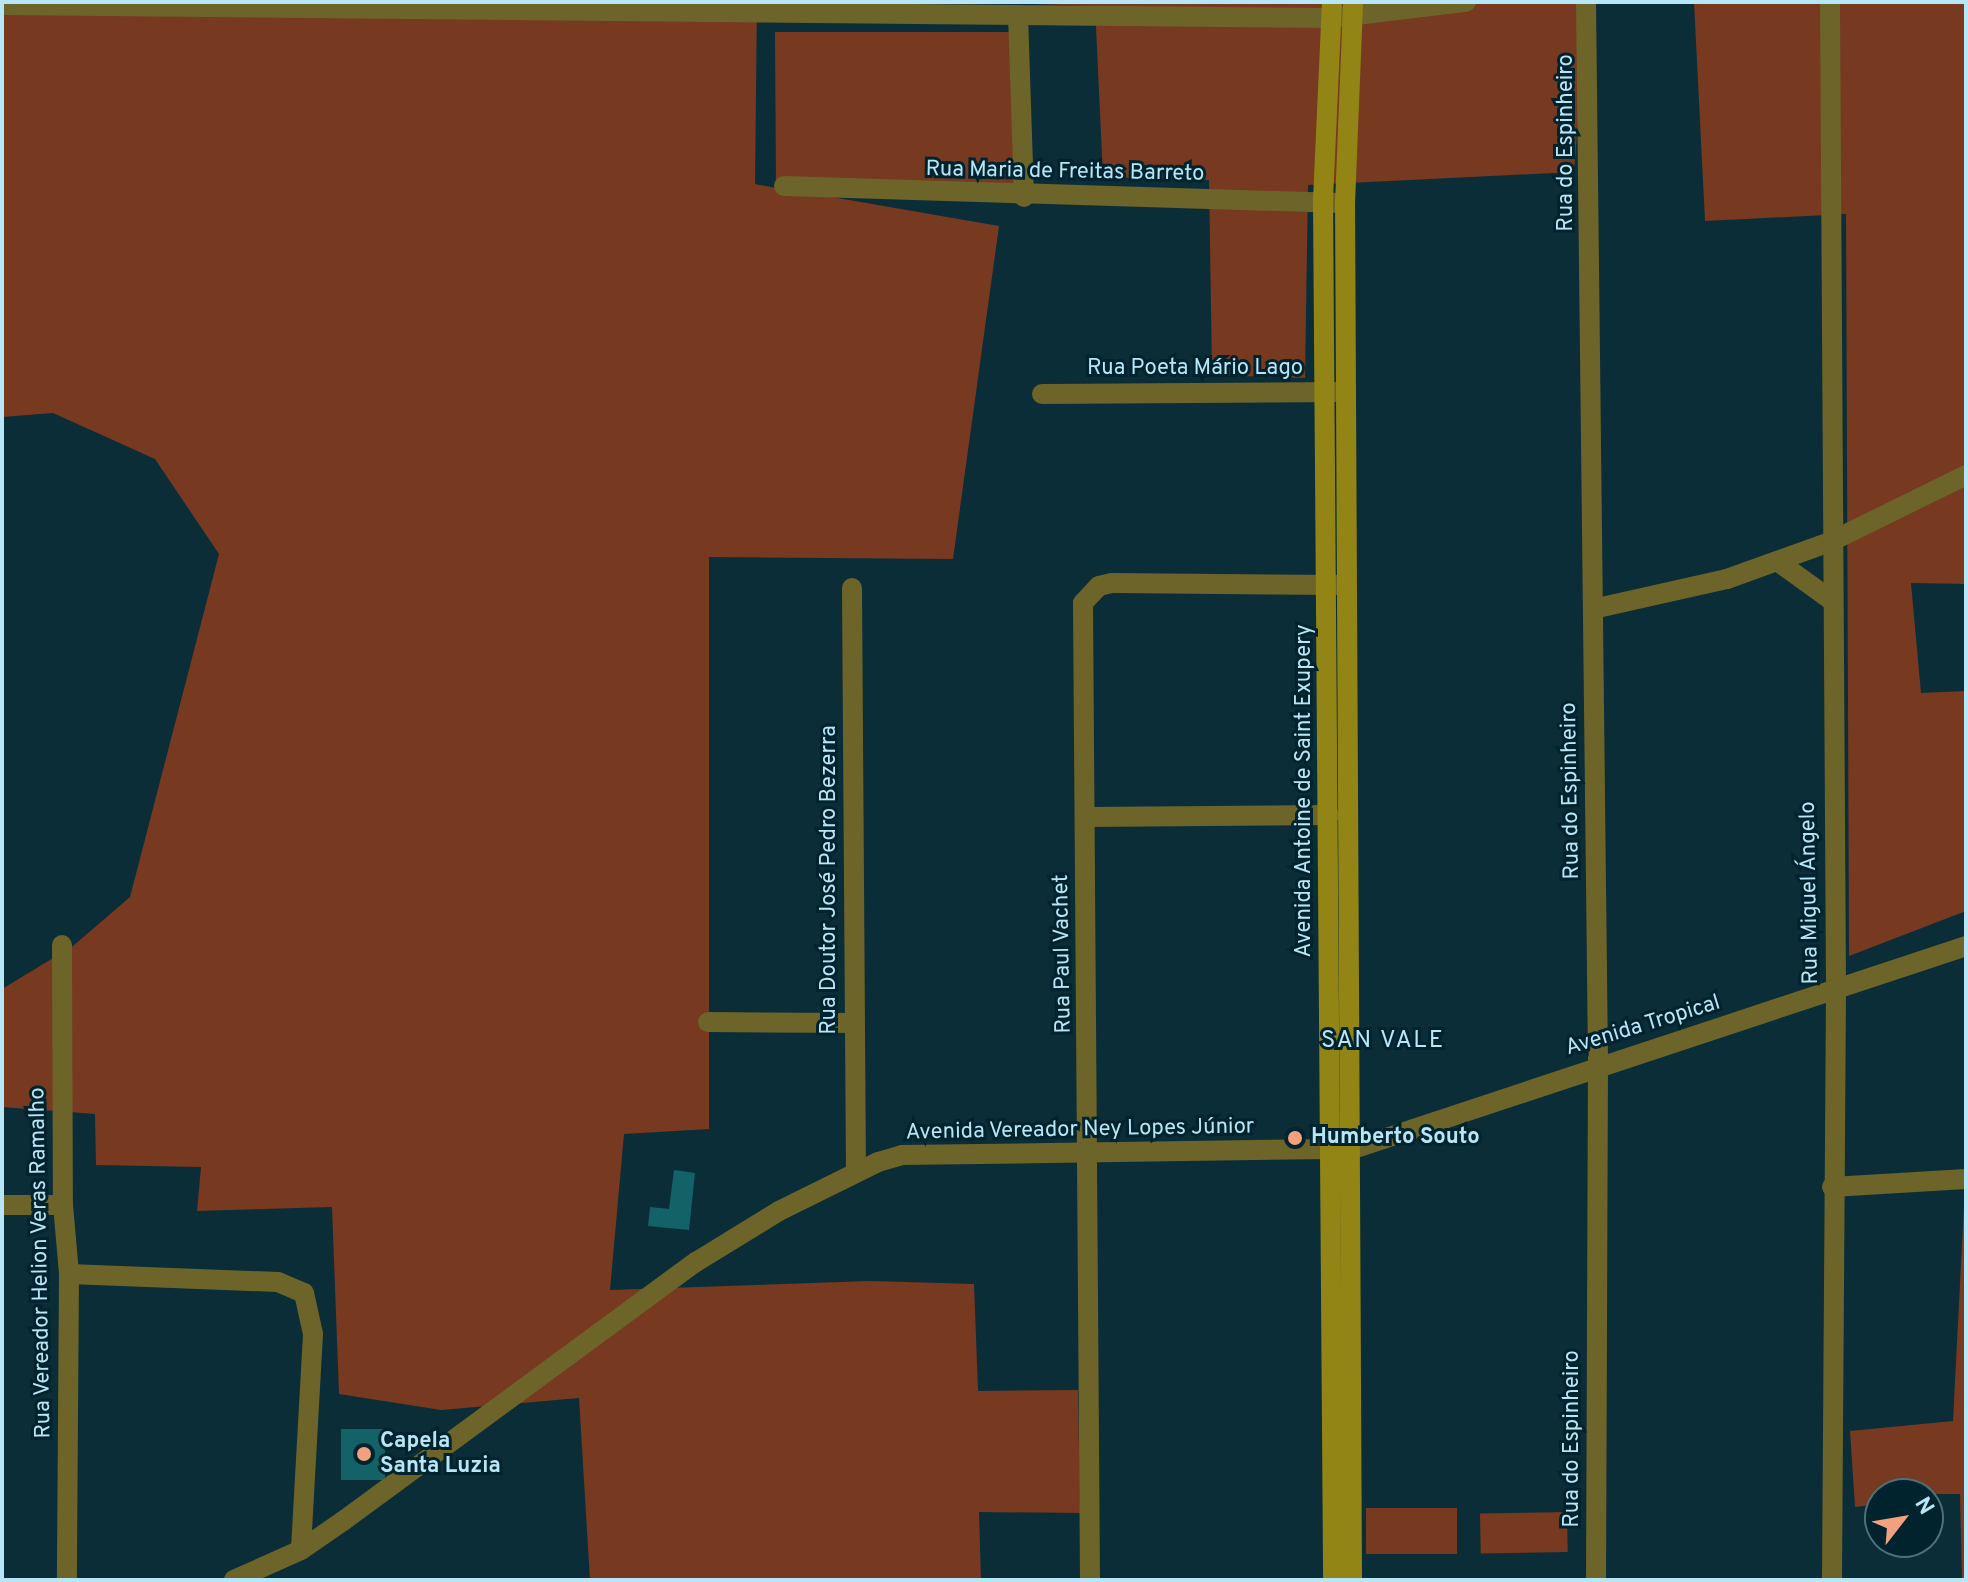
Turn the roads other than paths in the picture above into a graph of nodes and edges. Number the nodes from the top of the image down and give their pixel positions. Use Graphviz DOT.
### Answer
graph roads {
  1 [pos="1466,2"];
  2 [pos="1586,2"];
  3 [pos="1830,2"];
  4 [pos="2,5"];
  5 [pos="1332,10"];
  6 [pos="1353,10"];
  7 [pos="1018,15"];
  8 [pos="784,186"];
  9 [pos="1024,197"];
  10 [pos="1323,200"];
  11 [pos="1345,204"];
  12 [pos="1325,392"];
  13 [pos="1349,392"];
  14 [pos="1042,394"];
  15 [pos="1966,475"];
  16 [pos="1830,542"];
  17 [pos="1777,561"];
  18 [pos="1328,584"];
  19 [pos="1349,586"];
  20 [pos="852,588"];
  21 [pos="1831,600"];
  22 [pos="1593,609"];
  23 [pos="1329,815"];
  24 [pos="1086,817"];
  25 [pos="62,945"];
  26 [pos="1966,946"];
  27 [pos="1836,992"];
  28 [pos="708,1022"];
  29 [pos="855,1023"];
  30 [pos="1598,1064"];
  31 [pos="1343,1150"];
  32 [pos="1089,1152"];
  33 [pos="856,1172"];
  34 [pos="1966,1179"];
  35 [pos="1832,1187"];
  36 [pos="2,1205"];
  37 [pos="63,1205"];
  38 [pos="69,1274"];
  39 [pos="1343,1497"];
  40 [pos="301,1550"];
  41 [pos="67,1580"];
  42 [pos="234,1580"];
  43 [pos="1090,1580"];
  44 [pos="1333,1580"];
  45 [pos="1352,1580"];
  46 [pos="1596,1580"];
  47 [pos="1832,1580"];
  1 -- 6 [label="street"];
  2 -- 22 [label="street, Rua do Espinheiro"];
  3 -- 16 [label="street, Rua Miguel Ángelo"];
  4 -- 7 [label="street"];
  5 -- 6 [label="street"];
  5 -- 7 [label="street"];
  5 -- 10 [label="street, Avenida Antoine de Saint Exupery"];
  6 -- 11 [label="street, Avenida Antoine de Saint Exupery"];
  7 -- 9 [label="street"];
  8 -- 9 [label="street, Rua Maria de Freitas Barreto"];
  9 -- 10 [label="street, Rua Maria de Freitas Barreto"];
  10 -- 11 [label="street, Rua Maria de Freitas Barreto"];
  10 -- 12 [label="street, Avenida Antoine de Saint Exupery"];
  11 -- 13 [label="street, Avenida Antoine de Saint Exupery"];
  12 -- 13 [label="street, Rua Poeta Mário Lago"];
  12 -- 14 [label="street, Rua Poeta Mário Lago"];
  12 -- 18 [label="street, Avenida Antoine de Saint Exupery"];
  13 -- 19 [label="street, Avenida Antoine de Saint Exupery"];
  15 -- 16 [label="street"];
  16 -- 17 [label="street"];
  16 -- 21 [label="street, Rua Miguel Ángelo"];
  17 -- 21 [label="street"];
  17 -- 22 [label="street"];
  18 -- 19 [label="street, Rua Paul Vachet"];
  18 -- 23 [label="street, Avenida Antoine de Saint Exupery"];
  18 -- 24 [label="street, Rua Paul Vachet"];
  19 -- 31 [label="street, Avenida Antoine de Saint Exupery"];
  20 -- 29 [label="street, Rua Doutor José Pedro Bezerra"];
  21 -- 27 [label="street, Rua Miguel Ángelo"];
  22 -- 30 [label="street, Rua do Espinheiro"];
  23 -- 24 [label="street"];
  23 -- 31 [label="street, Avenida Antoine de Saint Exupery"];
  24 -- 32 [label="street, Rua Paul Vachet"];
  25 -- 37 [label="street, Rua Vereador Helion Veras Ramalho"];
  26 -- 27 [label="street, Avenida Tropical"];
  27 -- 30 [label="street, Avenida Tropical"];
  27 -- 35 [label="street, Rua Miguel Ángelo"];
  28 -- 29 [label="street"];
  29 -- 33 [label="street, Rua Doutor José Pedro Bezerra"];
  30 -- 31 [label="street, Avenida Tropical"];
  30 -- 46 [label="street, Rua do Espinheiro"];
  31 -- 32 [label="street, Avenida Vereador Ney Lopes Júnior"];
  31 -- 39 [label="street, Avenida Antoine de Saint Exupery"];
  32 -- 33 [label="street, Avenida Vereador Ney Lopes Júnior"];
  32 -- 43 [label="street, Rua Paul Vachet"];
  33 -- 40 [label="street, Avenida Vereador Ney Lopes Júnior"];
  34 -- 35 [label="street"];
  35 -- 47 [label="street, Rua Miguel Ángelo"];
  36 -- 37 [label="street"];
  37 -- 38 [label="street, Rua Vereador Helion Veras Ramalho"];
  38 -- 40 [label="street"];
  38 -- 41 [label="street, Rua Vereador Helion Veras Ramalho"];
  39 -- 44 [label="street, Avenida Antoine de Saint Exupery"];
  39 -- 45 [label="street, Avenida Antoine de Saint Exupery"];
  40 -- 42 [label="street, Avenida Vereador Ney Lopes Júnior"];
}
